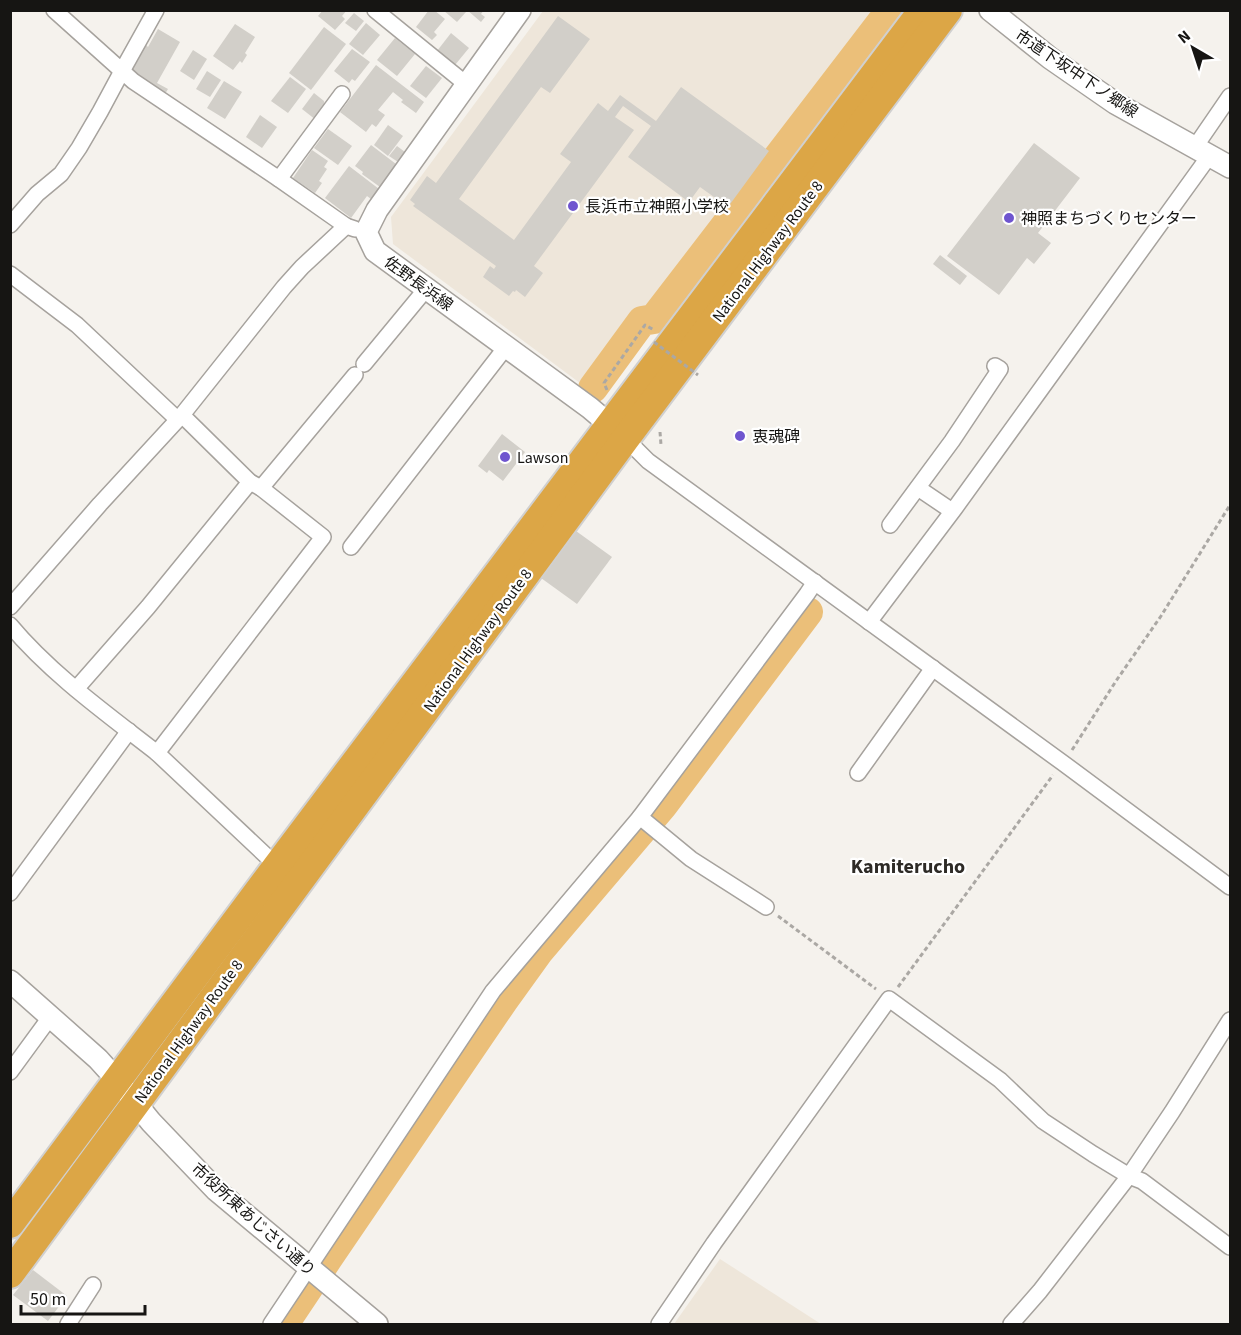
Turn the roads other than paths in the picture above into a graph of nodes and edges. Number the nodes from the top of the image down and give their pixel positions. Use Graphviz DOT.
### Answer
graph roads {
  1 [pos="54,10"];
  2 [pos="156,10"];
  3 [pos="375,10"];
  4 [pos="923,10"];
  5 [pos="948,10"];
  6 [pos="990,10"];
  7 [pos="515,12"];
  8 [pos="122,71"];
  9 [pos="466,84"];
  10 [pos="342,94"];
  11 [pos="1230,96"];
  12 [pos="1202,151"];
  13 [pos="1230,167"];
  14 [pos="279,179"];
  15 [pos="10,225"];
  16 [pos="356,229"];
  17 [pos="10,274"];
  18 [pos="426,288"];
  19 [pos="506,347"];
  20 [pos="995,366"];
  21 [pos="180,417"];
  22 [pos="618,431"];
  23 [pos="256,485"];
  24 [pos="918,488"];
  25 [pos="952,511"];
  26 [pos="890,525"];
  27 [pos="351,547"];
  28 [pos="814,582"];
  29 [pos="10,607"];
  30 [pos="869,622"];
  31 [pos="10,625"];
  32 [pos="933,668"];
  33 [pos="76,688"];
  34 [pos="129,731"];
  35 [pos="158,753"];
  36 [pos="858,773"];
  37 [pos="640,817"];
  38 [pos="277,866"];
  39 [pos="1229,882"];
  40 [pos="10,893"];
  41 [pos="766,907"];
  42 [pos="10,981"];
  43 [pos="51,1016"];
  44 [pos="1230,1020"];
  45 [pos="10,1072"];
  46 [pos="117,1080"];
  47 [pos="136,1103"];
  48 [pos="1129,1176"];
  49 [pos="10,1224"];
  50 [pos="1230,1247"];
  51 [pos="314,1273"];
  52 [pos="10,1274"];
  53 [pos="93,1285"];
  54 [pos="68,1324"];
  55 [pos="271,1324"];
  56 [pos="377,1324"];
  57 [pos="658,1324"];
  58 [pos="1011,1324"];
  1 -- 8 [label="street"];
  2 -- 8 [label="street"];
  3 -- 9 [label="street"];
  4 -- 22 [label="highway, National Highway Route 8"];
  5 -- 22 [label="highway, National Highway Route 8"];
  6 -- 12 [label="street, 市道下坂中下ノ郷線"];
  7 -- 9 [label="street"];
  8 -- 14 [label="street"];
  8 -- 15 [label="street"];
  9 -- 16 [label="street"];
  10 -- 14 [label="street"];
  11 -- 12 [label="street"];
  12 -- 13 [label="street, 市道下坂中下ノ郷線"];
  12 -- 25 [label="street"];
  14 -- 16 [label="street"];
  16 -- 18 [label="street, 佐野長浜線"];
  16 -- 21 [label="street"];
  17 -- 21 [label="street"];
  18 -- 19 [label="street, 佐野長浜線"];
  18 -- 23 [label="street"];
  19 -- 22 [label="street, 佐野長浜線"];
  19 -- 27 [label="street"];
  20 -- 24 [label="street"];
  21 -- 23 [label="street"];
  21 -- 29 [label="street"];
  22 -- 28 [label="street"];
  22 -- 38 [label="highway, National Highway Route 8"];
  22 -- 47 [label="highway, National Highway Route 8"];
  23 -- 33 [label="street"];
  23 -- 35 [label="street"];
  24 -- 25 [label="street"];
  24 -- 26 [label="street"];
  25 -- 30 [label="street"];
  28 -- 30 [label="street"];
  28 -- 37 [label="street"];
  30 -- 32 [label="street"];
  31 -- 33 [label="street"];
  32 -- 36 [label="street"];
  32 -- 39 [label="street"];
  33 -- 34 [label="street"];
  34 -- 35 [label="street"];
  34 -- 40 [label="street"];
  35 -- 38 [label="street"];
  37 -- 41 [label="street"];
  37 -- 51 [label="street"];
  38 -- 46 [label="highway, National Highway Route 8"];
  42 -- 43 [label="street, 市役所東あじさい通り"];
  43 -- 45 [label="street"];
  43 -- 46 [label="street, 市役所東あじさい通り"];
  44 -- 48 [label="street"];
  46 -- 47 [label="street, 市役所東あじさい通り"];
  46 -- 49 [label="highway, National Highway Route 8"];
  47 -- 51 [label="street, 市役所東あじさい通り"];
  47 -- 52 [label="highway, National Highway Route 8"];
  48 -- 50 [label="street"];
  48 -- 57 [label="street"];
  48 -- 58 [label="street"];
  51 -- 55 [label="street"];
  51 -- 56 [label="street, 市役所東あじさい通り"];
  53 -- 54 [label="street"];
}
